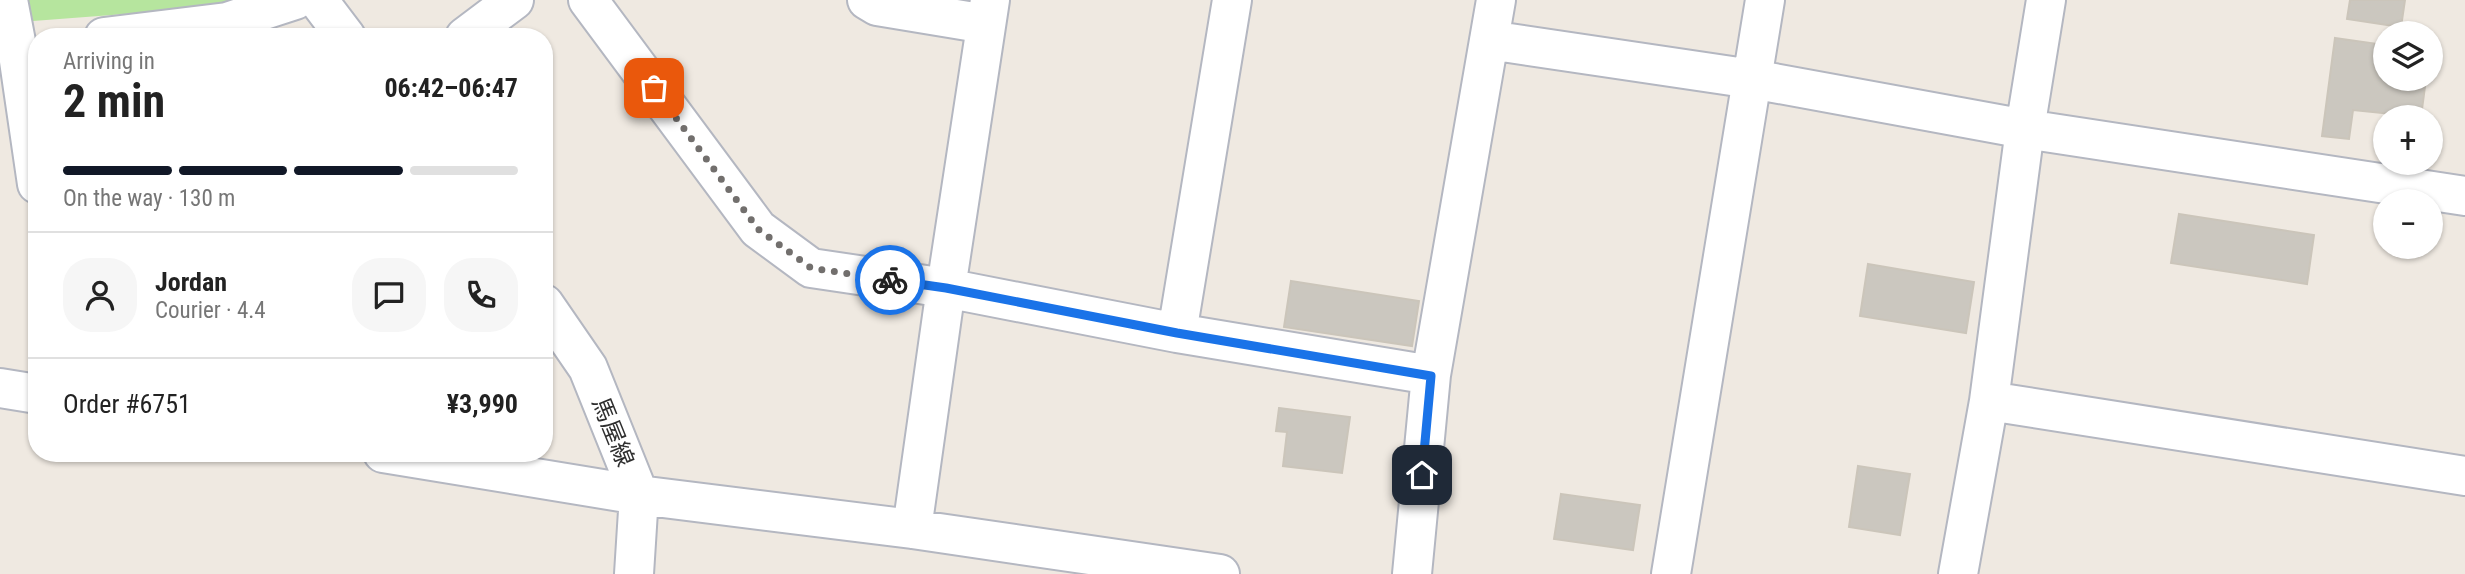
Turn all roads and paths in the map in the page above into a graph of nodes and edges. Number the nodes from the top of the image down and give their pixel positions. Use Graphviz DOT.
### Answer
graph roads {
  1 [pos="8,0"];
  2 [pos="295,0"];
  3 [pos="318,0"];
  4 [pos="514,0"];
  5 [pos="588,0"];
  6 [pos="867,0"];
  7 [pos="1232,0"];
  8 [pos="1496,0"];
  9 [pos="1765,0"];
  10 [pos="2046,0"];
  11 [pos="988,12"];
  12 [pos="231,28"];
  13 [pos="339,28"];
  14 [pos="477,28"];
  15 [pos="1489,40"];
  16 [pos="18,47"];
  17 [pos="1752,79"];
  18 [pos="28,119"];
  19 [pos="2025,129"];
  20 [pos="2465,196"];
  21 [pos="946,288"];
  22 [pos="553,317"];
  23 [pos="1177,333"];
  24 [pos="1431,376"];
  25 [pos="0,388"];
  26 [pos="28,393"];
  27 [pos="1989,401"];
  28 [pos="438,462"];
  29 [pos="2465,475"];
  30 [pos="639,495"];
  31 [pos="912,529"];
  32 [pos="634,574"];
  33 [pos="1220,574"];
  34 [pos="1412,574"];
  35 [pos="1671,574"];
  36 [pos="1958,574"];
  1 -- 16 [label="street"];
  2 -- 12 [label="street"];
  3 -- 13 [label="street"];
  4 -- 14 [label="street"];
  5 -- 21 [label="street"];
  6 -- 11 [label="street"];
  7 -- 23 [label="street"];
  8 -- 15 [label="street"];
  9 -- 17 [label="street"];
  10 -- 19 [label="street"];
  11 -- 21 [label="street"];
  15 -- 17 [label="street"];
  15 -- 24 [label="street"];
  16 -- 18 [label="street"];
  17 -- 19 [label="street"];
  17 -- 35 [label="street"];
  19 -- 20 [label="street"];
  19 -- 27 [label="street"];
  21 -- 23 [label="street"];
  21 -- 31 [label="street"];
  22 -- 30 [label="street, 馬屋線"];
  23 -- 24 [label="street"];
  24 -- 34 [label="street"];
  25 -- 26 [label="street"];
  27 -- 29 [label="street"];
  27 -- 36 [label="street"];
  28 -- 30 [label="street"];
  30 -- 31 [label="street"];
  30 -- 32 [label="street, 馬屋線"];
  31 -- 33 [label="street"];
}
